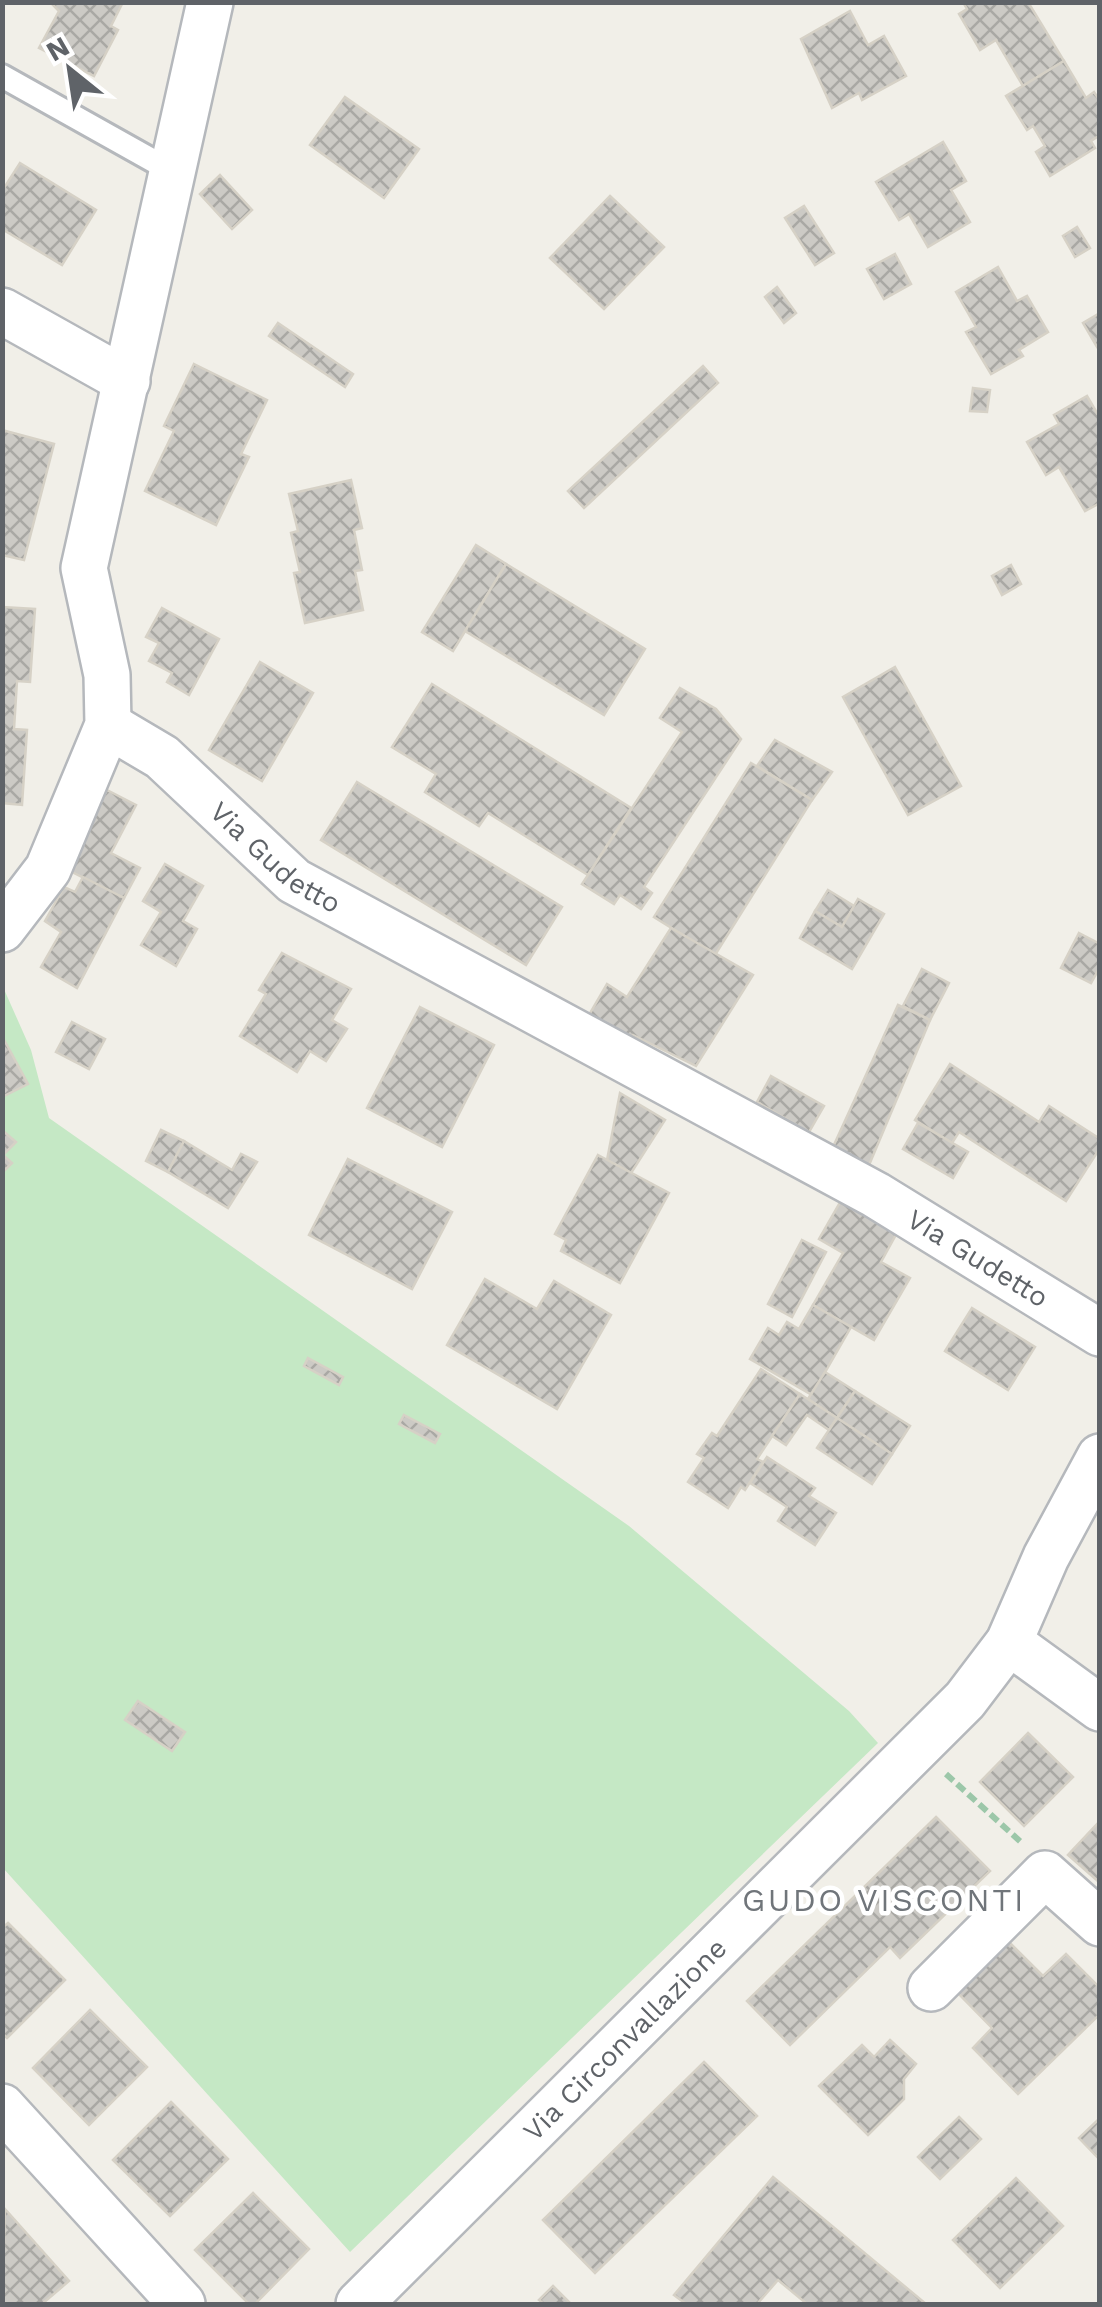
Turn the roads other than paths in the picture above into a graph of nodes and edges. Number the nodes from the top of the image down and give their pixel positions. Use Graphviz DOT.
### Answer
graph roads {
  1 [pos="210,2"];
  2 [pos="2,76"];
  3 [pos="175,174"];
  4 [pos="2,311"];
  5 [pos="127,381"];
  6 [pos="108,725"];
  7 [pos="9,907"];
  8 [pos="1100,1333"];
  9 [pos="1100,1457"];
  10 [pos="1009,1642"];
  11 [pos="1100,1708"];
  12 [pos="1100,1923"];
  13 [pos="932,1988"];
  14 [pos="8,2124"];
  15 [pos="182,2304"];
  16 [pos="359,2304"];
  1 -- 3 [label="street"];
  2 -- 3 [label="lane"];
  3 -- 5 [label="street"];
  4 -- 5 [label="street"];
  5 -- 6 [label="street"];
  6 -- 7 [label="street"];
  6 -- 8 [label="street, Via Gudetto"];
  9 -- 10 [label="street, Via Circonvallazione"];
  10 -- 11 [label="street"];
  10 -- 16 [label="street, Via Circonvallazione"];
  12 -- 13 [label="street"];
  14 -- 15 [label="street"];
}
